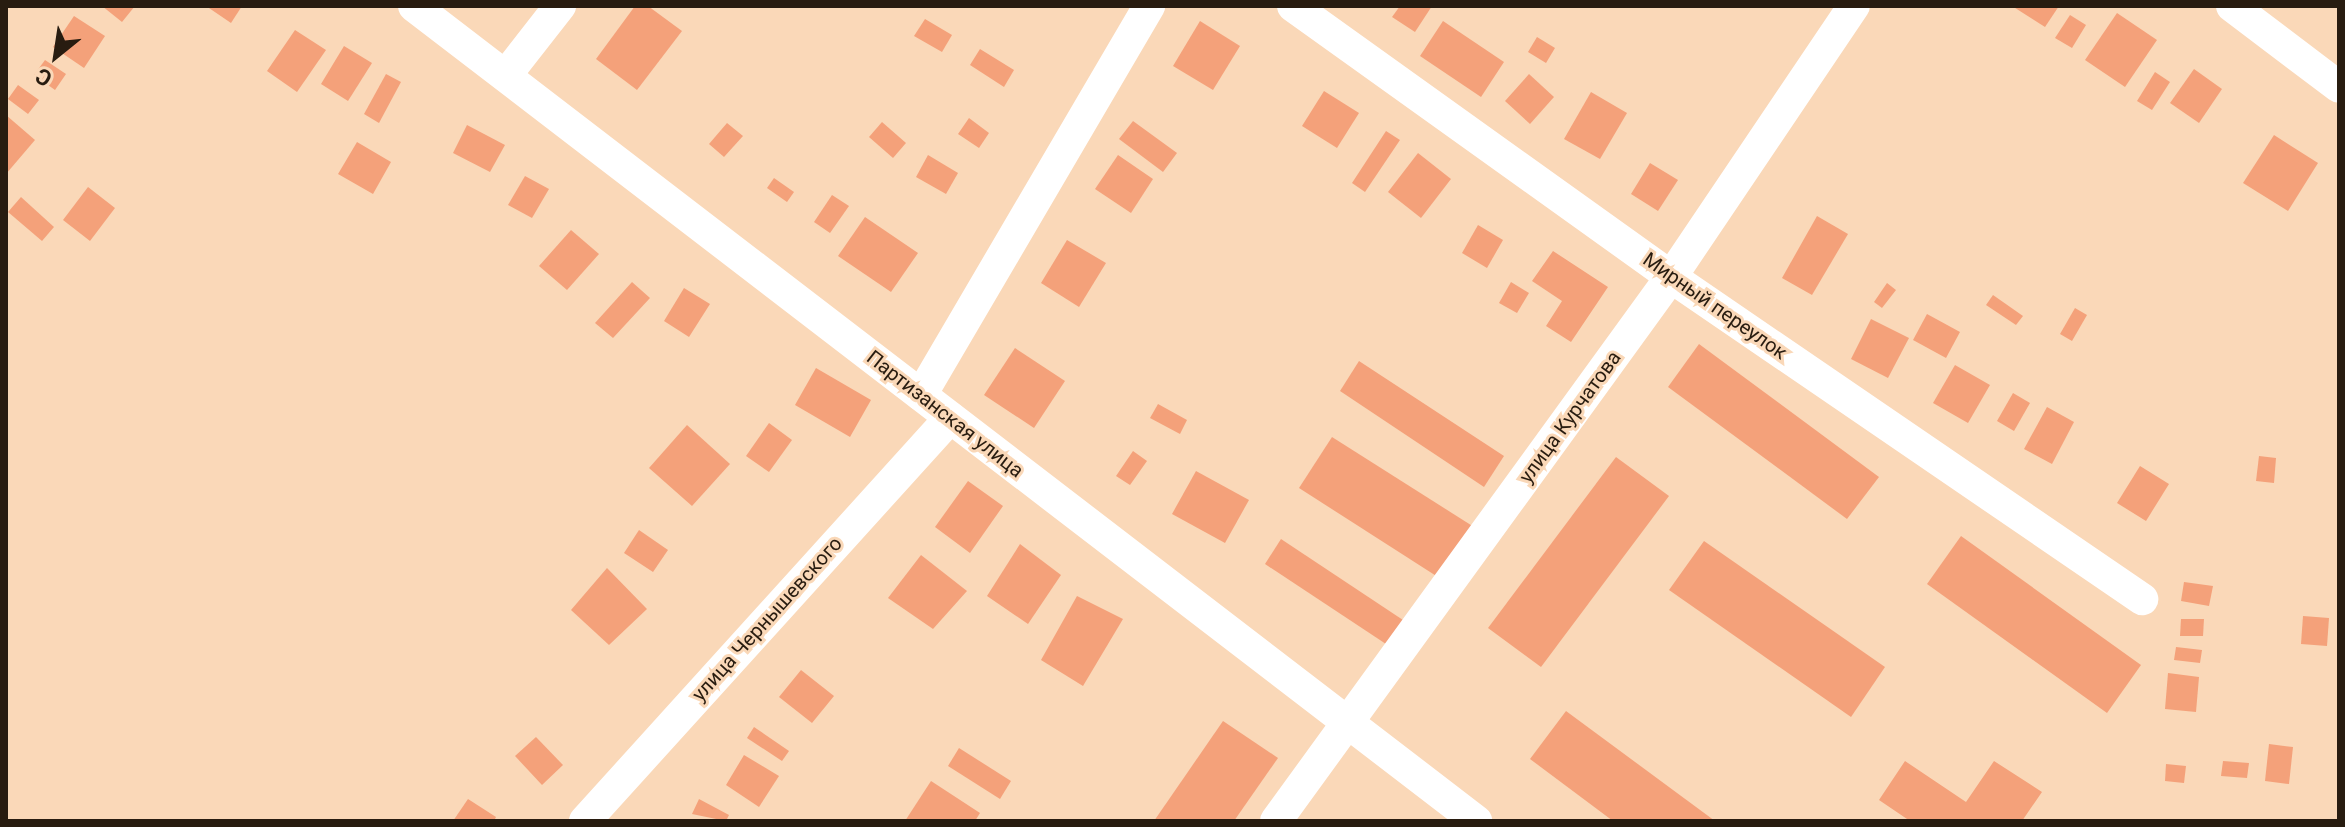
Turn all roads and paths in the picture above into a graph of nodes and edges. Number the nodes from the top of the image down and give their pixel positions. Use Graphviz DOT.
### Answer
graph roads {
  1 [pos="414,6"];
  2 [pos="560,6"];
  3 [pos="1149,6"];
  4 [pos="1293,6"];
  5 [pos="1854,6"];
  6 [pos="2232,6"];
  7 [pos="506,75"];
  8 [pos="2339,87"];
  9 [pos="1671,277"];
  10 [pos="921,395"];
  11 [pos="950,418"];
  12 [pos="2142,599"];
  13 [pos="1350,722"];
  14 [pos="585,821"];
  15 [pos="1276,821"];
  16 [pos="1476,821"];
  1 -- 7 [label="street, Партизанская улица"];
  2 -- 7 [label="street"];
  3 -- 10 [label="street"];
  4 -- 9 [label="street, Мирный переулок"];
  5 -- 9 [label="street, улица Курчатова"];
  6 -- 8 [label="street"];
  7 -- 10 [label="street, Партизанская улица"];
  9 -- 12 [label="street, Мирный переулок"];
  9 -- 13 [label="street, улица Курчатова"];
  10 -- 11 [label="street, Партизанская улица"];
  11 -- 13 [label="street, Партизанская улица"];
  11 -- 14 [label="street, улица Чернышевского"];
  13 -- 15 [label="street, улица Курчатова"];
  13 -- 16 [label="street, Партизанская улица"];
}
